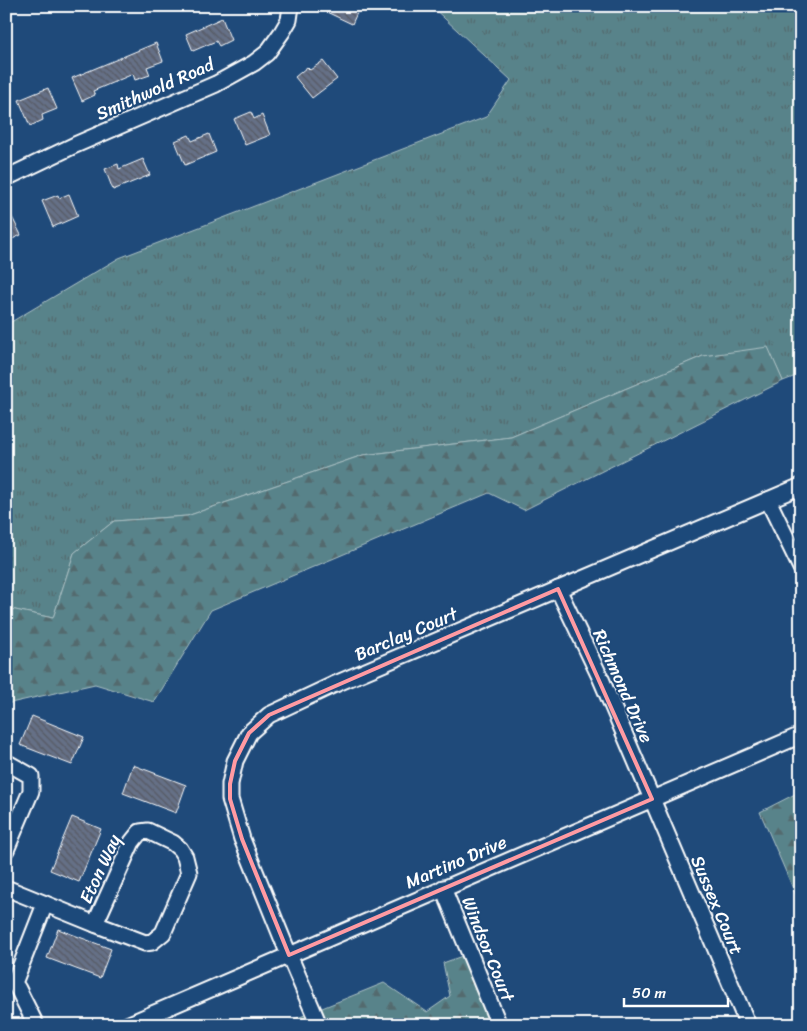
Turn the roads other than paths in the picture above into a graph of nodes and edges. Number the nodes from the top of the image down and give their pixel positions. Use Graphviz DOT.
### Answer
graph roads {
  1 [pos="291,6"];
  2 [pos="6,178"];
  3 [pos="801,486"];
  4 [pos="768,500"];
  5 [pos="801,568"];
  6 [pos="558,589"];
  7 [pos="801,735"];
  8 [pos="6,762"];
  9 [pos="652,799"];
  10 [pos="6,850"];
  11 [pos="6,888"];
  12 [pos="442,888"];
  13 [pos="45,904"];
  14 [pos="95,924"];
  15 [pos="289,955"];
  16 [pos="10,980"];
  17 [pos="36,1025"];
  18 [pos="127,1025"];
  19 [pos="319,1025"];
  20 [pos="499,1025"];
  21 [pos="748,1025"];
  1 -- 2 [label="street, Smithwold Road"];
  3 -- 4 [label="street, Barclay Court"];
  4 -- 5 [label="street"];
  4 -- 6 [label="street, Barclay Court"];
  6 -- 9 [label="street, Richmond Drive"];
  6 -- 15 [label="street, Barclay Court"];
  7 -- 9 [label="street, Martino Drive"];
  8 -- 10 [label="street"];
  9 -- 12 [label="street, Martino Drive"];
  9 -- 21 [label="street, Sussex Court"];
  11 -- 13 [label="street, Eton Way"];
  12 -- 15 [label="street, Martino Drive"];
  12 -- 20 [label="street, Windsor Court"];
  13 -- 14 [label="street, Eton Way"];
  13 -- 16 [label="street"];
  14 -- 14 [label="street, Eton Way"];
  15 -- 18 [label="street, Martino Drive"];
  15 -- 19 [label="street, Barclay Court"];
  16 -- 17 [label="street"];
}
